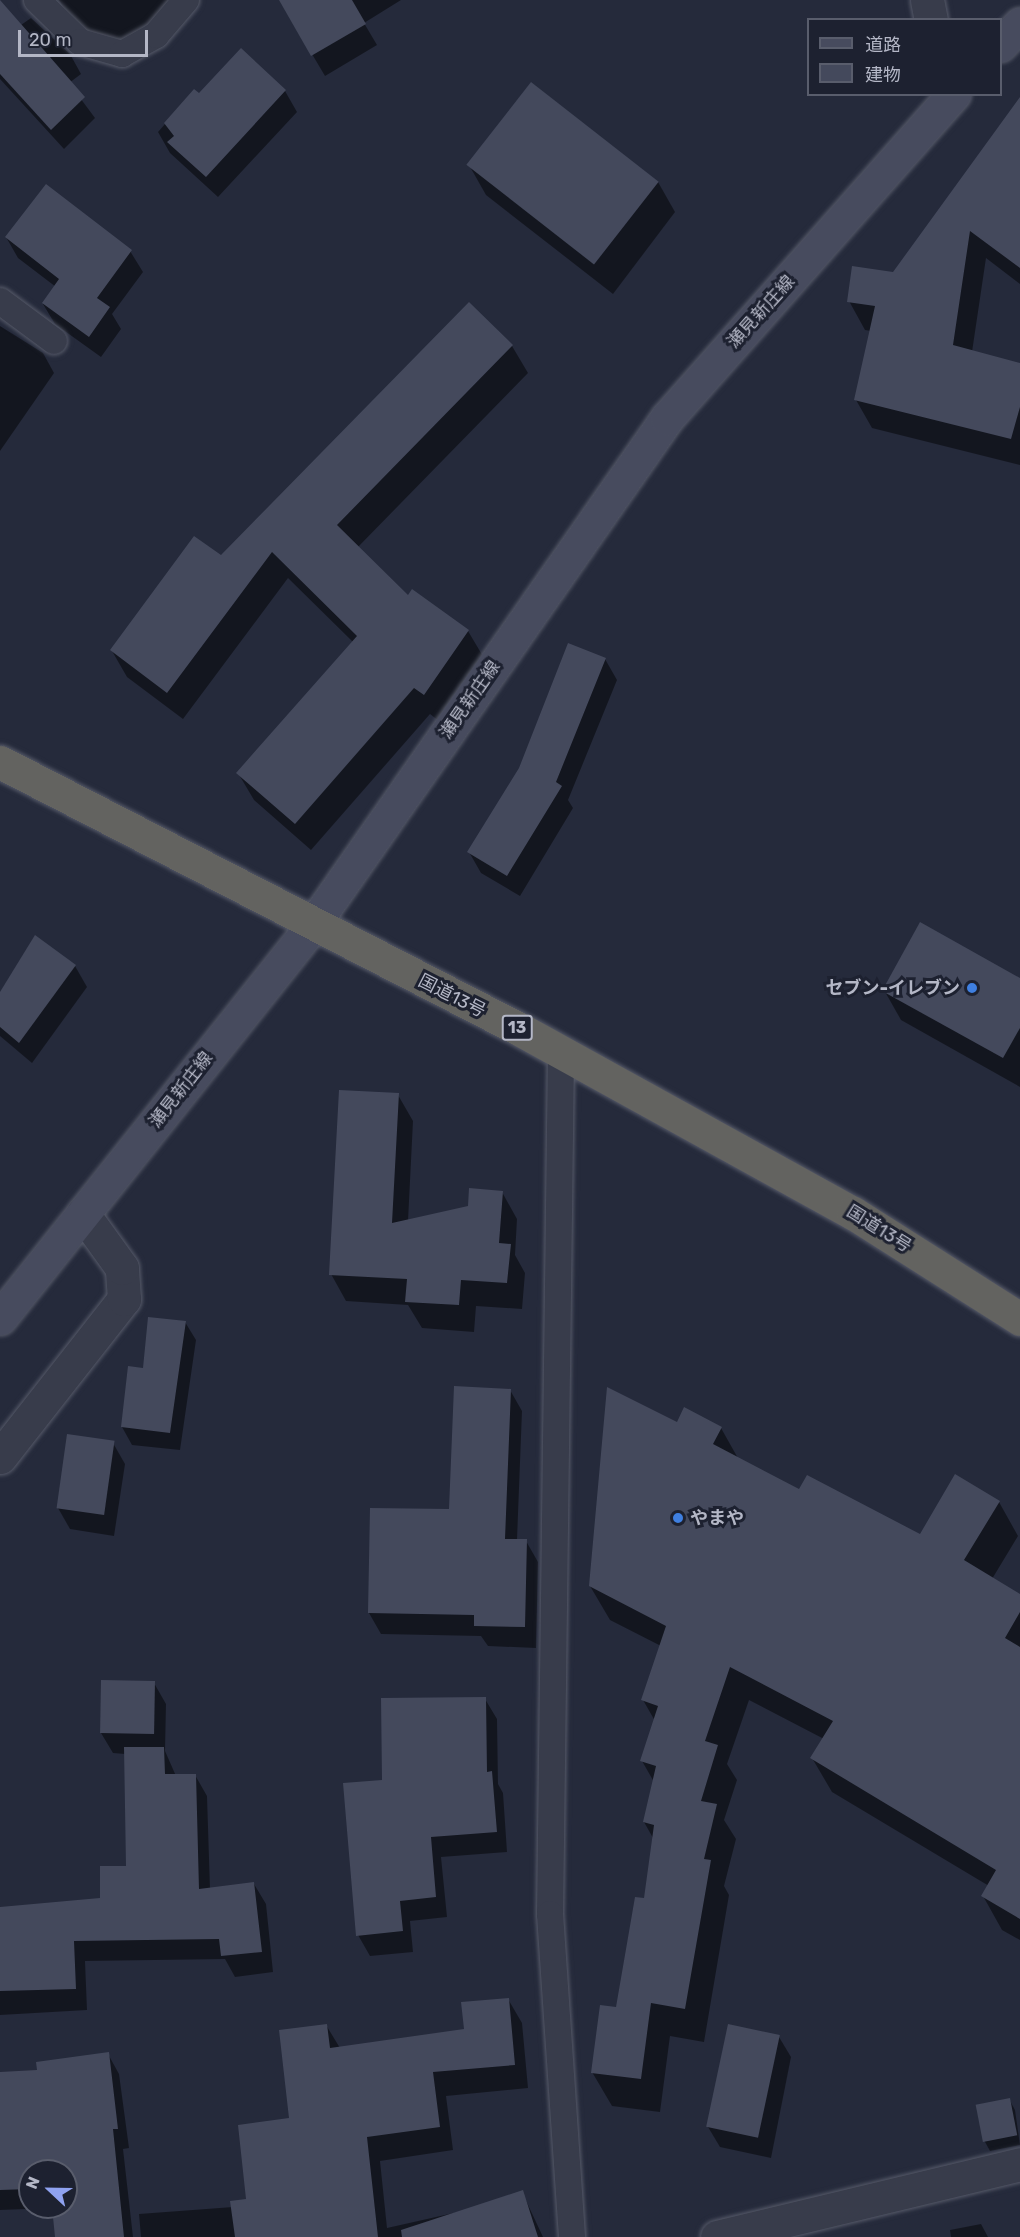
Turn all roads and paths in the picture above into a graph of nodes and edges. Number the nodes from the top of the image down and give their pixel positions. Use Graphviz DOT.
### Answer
graph roads {
  1 [pos="37,0"];
  2 [pos="186,0"];
  3 [pos="927,0"];
  4 [pos="931,18"];
  5 [pos="1020,24"];
  6 [pos="1002,43"];
  7 [pos="949,97"];
  8 [pos="0,301"];
  9 [pos="54,341"];
  10 [pos="0,762"];
  11 [pos="312,926"];
  12 [pos="561,1053"];
  13 [pos="83,1214"];
  14 [pos="0,1318"];
  15 [pos="1020,1319"];
  16 [pos="0,1457"];
  17 [pos="1020,2164"];
  18 [pos="572,2237"];
  19 [pos="717,2237"];
  1 -- 2 [label="lane"];
  3 -- 4 [label="street"];
  5 -- 6 [label="main road"];
  7 -- 11 [label="main road, 瀬見新庄線"];
  8 -- 9 [label="lane"];
  10 -- 11 [label="highway, 国道13号 / 13"];
  11 -- 12 [label="highway, 国道13号 / 13"];
  11 -- 13 [label="main road, 瀬見新庄線"];
  12 -- 15 [label="highway, 国道13号 / 13"];
  12 -- 18 [label="lane"];
  13 -- 14 [label="main road, 瀬見新庄線"];
  13 -- 16 [label="street"];
  17 -- 19 [label="street"];
}
